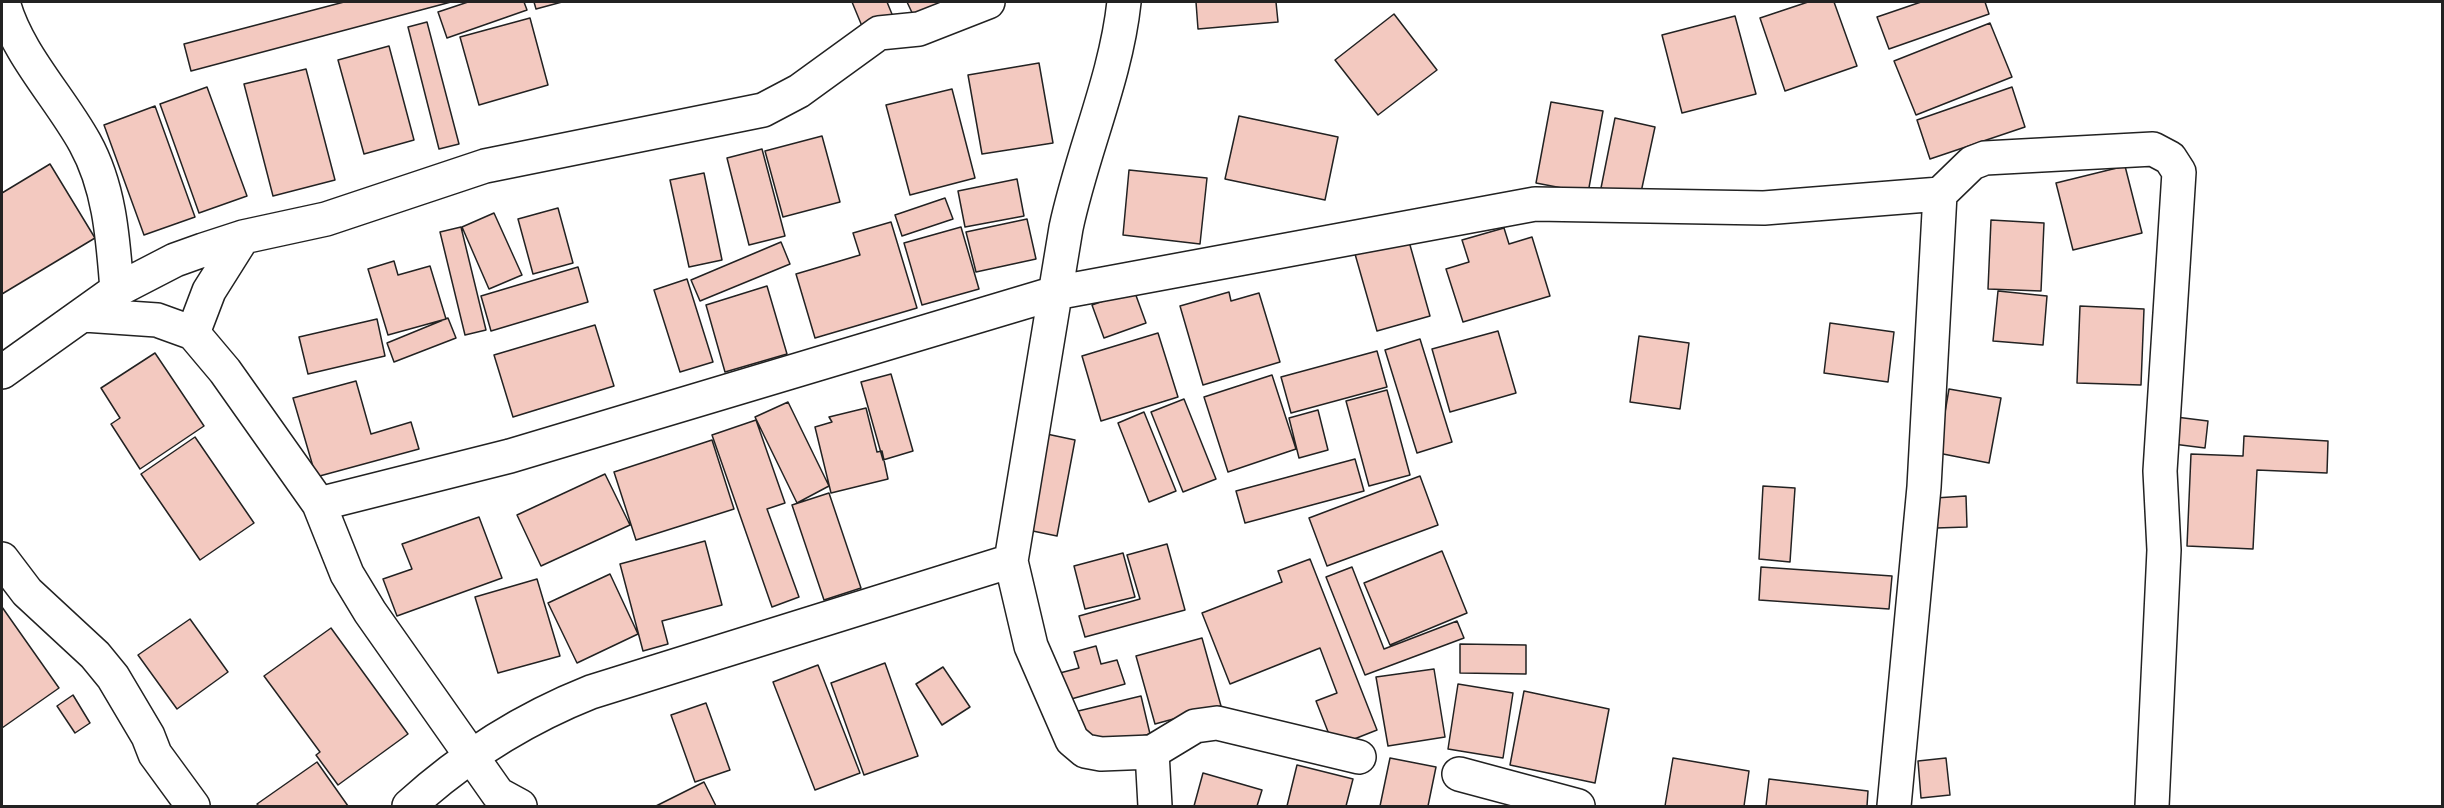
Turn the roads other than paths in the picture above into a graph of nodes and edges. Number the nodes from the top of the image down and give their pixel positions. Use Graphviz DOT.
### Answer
graph roads {
  1 [pos="3,2"];
  2 [pos="988,2"];
  3 [pos="1124,2"];
  4 [pos="1940,194"];
  5 [pos="243,237"];
  6 [pos="117,290"];
  7 [pos="1055,293"];
  8 [pos="84,315"];
  9 [pos="193,333"];
  10 [pos="2,372"];
  11 [pos="319,504"];
  12 [pos="2,559"];
  13 [pos="1011,561"];
  14 [pos="1152,752"];
  15 [pos="472,754"];
  16 [pos="1359,757"];
  17 [pos="1459,774"];
  18 [pos="193,807"];
  19 [pos="409,807"];
  20 [pos="520,807"];
  21 [pos="1155,807"];
  22 [pos="1578,807"];
  23 [pos="1894,807"];
  24 [pos="2152,807"];
  1 -- 6 [label="street"];
  2 -- 5 [label="street"];
  3 -- 7 [label="street"];
  4 -- 7 [label="street"];
  4 -- 23 [label="street"];
  4 -- 24 [label="street"];
  5 -- 6 [label="street"];
  5 -- 9 [label="street"];
  6 -- 8 [label="street"];
  7 -- 11 [label="street"];
  7 -- 13 [label="street"];
  8 -- 9 [label="street"];
  8 -- 10 [label="street"];
  9 -- 11 [label="street"];
  11 -- 15 [label="street"];
  12 -- 18 [label="street"];
  13 -- 14 [label="street"];
  13 -- 15 [label="street"];
  14 -- 16 [label="street"];
  14 -- 21 [label="street"];
  15 -- 19 [label="street"];
  15 -- 20 [label="street"];
  17 -- 22 [label="street"];
}
